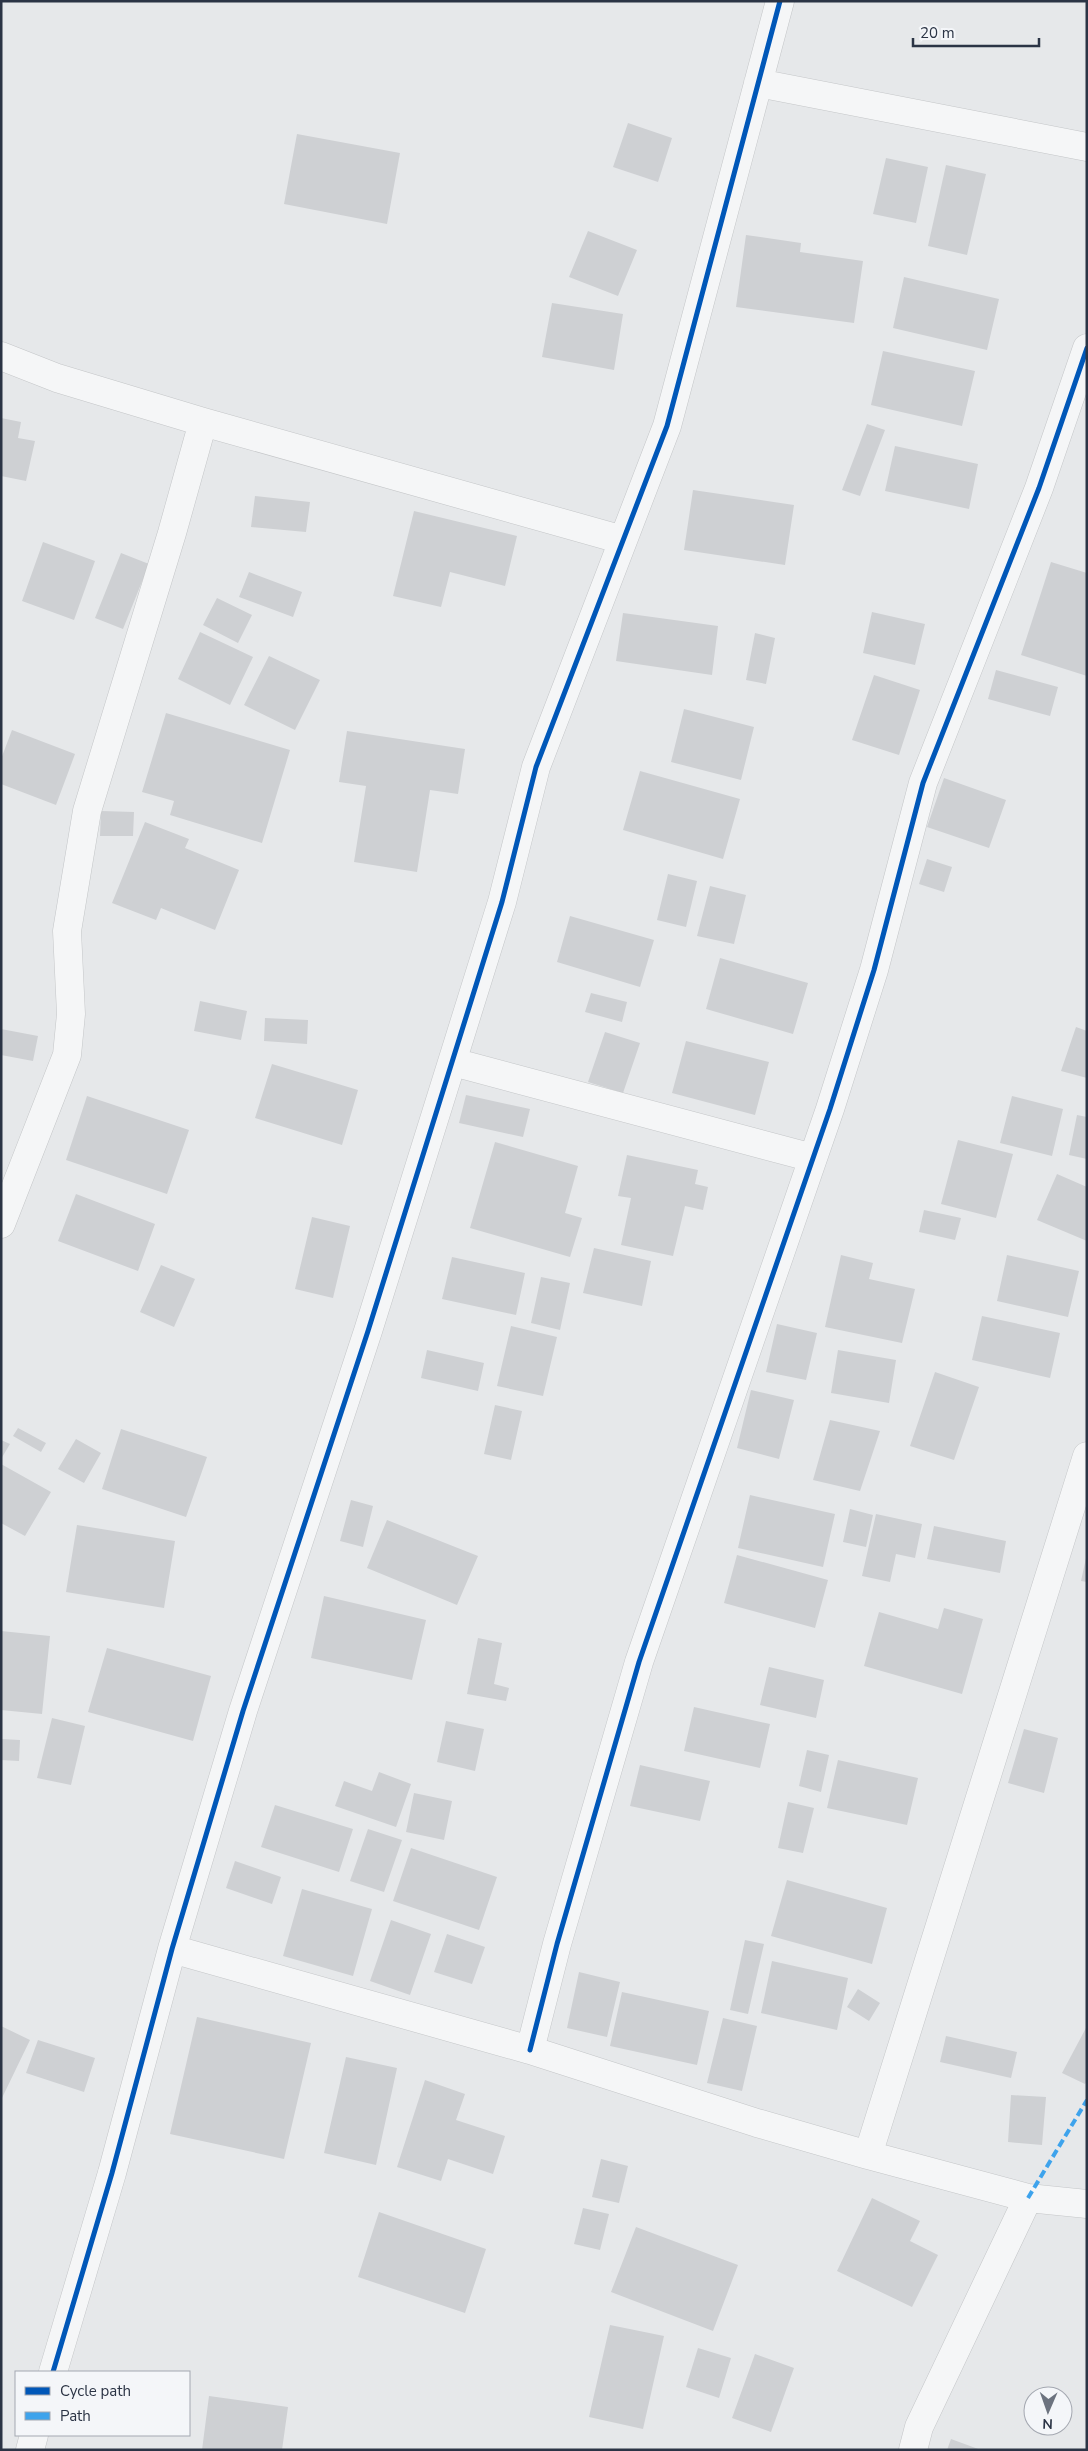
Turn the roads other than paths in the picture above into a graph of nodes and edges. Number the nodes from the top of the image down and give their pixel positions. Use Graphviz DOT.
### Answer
graph roads {
  1 [pos="780,1"];
  2 [pos="758,82"];
  3 [pos="1087,147"];
  4 [pos="1087,348"];
  5 [pos="1,356"];
  6 [pos="203,422"];
  7 [pos="623,540"];
  8 [pos="453,1062"];
  9 [pos="813,1158"];
  10 [pos="1,1224"];
  11 [pos="1087,1456"];
  12 [pos="172,1949"];
  13 [pos="530,2050"];
  14 [pos="868,2154"];
  15 [pos="1028,2198"];
  16 [pos="1087,2204"];
  17 [pos="53,2371"];
  18 [pos="34,2436"];
  19 [pos="30,2450"];
  20 [pos="913,2450"];
  1 -- 2 [label="street"];
  2 -- 3 [label="street"];
  2 -- 7 [label="street"];
  4 -- 9 [label="street"];
  5 -- 6 [label="street"];
  6 -- 7 [label="street"];
  6 -- 10 [label="street"];
  7 -- 8 [label="street"];
  8 -- 9 [label="street"];
  8 -- 12 [label="street"];
  9 -- 13 [label="street"];
  11 -- 14 [label="street"];
  12 -- 13 [label="street"];
  12 -- 17 [label="street"];
  13 -- 14 [label="street"];
  14 -- 15 [label="street"];
  15 -- 16 [label="street"];
  15 -- 20 [label="street"];
  18 -- 19 [label="street"];
}
